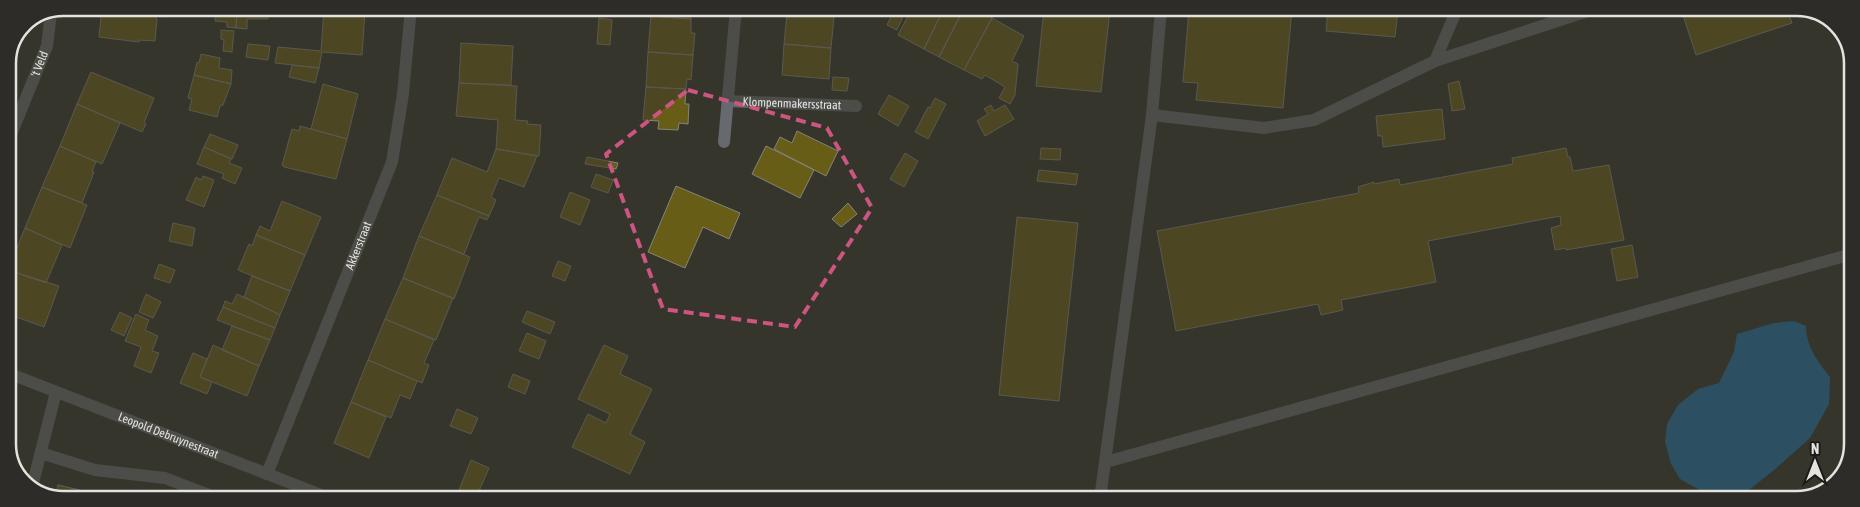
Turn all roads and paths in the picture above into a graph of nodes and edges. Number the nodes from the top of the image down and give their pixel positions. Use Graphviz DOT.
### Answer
graph roads {
  1 [pos="409,16"];
  2 [pos="735,16"];
  3 [pos="1161,16"];
  4 [pos="1454,16"];
  5 [pos="1573,16"];
  6 [pos="50,18"];
  7 [pos="1435,61"];
  8 [pos="728,101"];
  9 [pos="856,106"];
  10 [pos="1152,115"];
  11 [pos="16,122"];
  12 [pos="724,142"];
  13 [pos="1844,256"];
  14 [pos="16,376"];
  15 [pos="56,392"];
  16 [pos="41,453"];
  17 [pos="1106,462"];
  18 [pos="267,474"];
  19 [pos="34,480"];
  20 [pos="199,491"];
  21 [pos="311,491"];
  22 [pos="1101,491"];
  1 -- 18 [label="street, Akkerstraat"];
  2 -- 8 [label="street, Klompenmakersstraat"];
  3 -- 10 [label="street"];
  4 -- 7 [label="street"];
  5 -- 7 [label="street"];
  6 -- 11 [label="street, 't Veld"];
  7 -- 10 [label="street"];
  8 -- 9 [label="street, Klompenmakersstraat"];
  8 -- 12 [label="street, Klompenmakersstraat"];
  10 -- 17 [label="street"];
  13 -- 17 [label="street"];
  14 -- 15 [label="street, Leopold Debruynestraat"];
  15 -- 16 [label="street"];
  15 -- 18 [label="street, Leopold Debruynestraat"];
  16 -- 19 [label="street"];
  16 -- 20 [label="street"];
  17 -- 22 [label="street"];
  18 -- 21 [label="street, Leopold Debruynestraat"];
}
